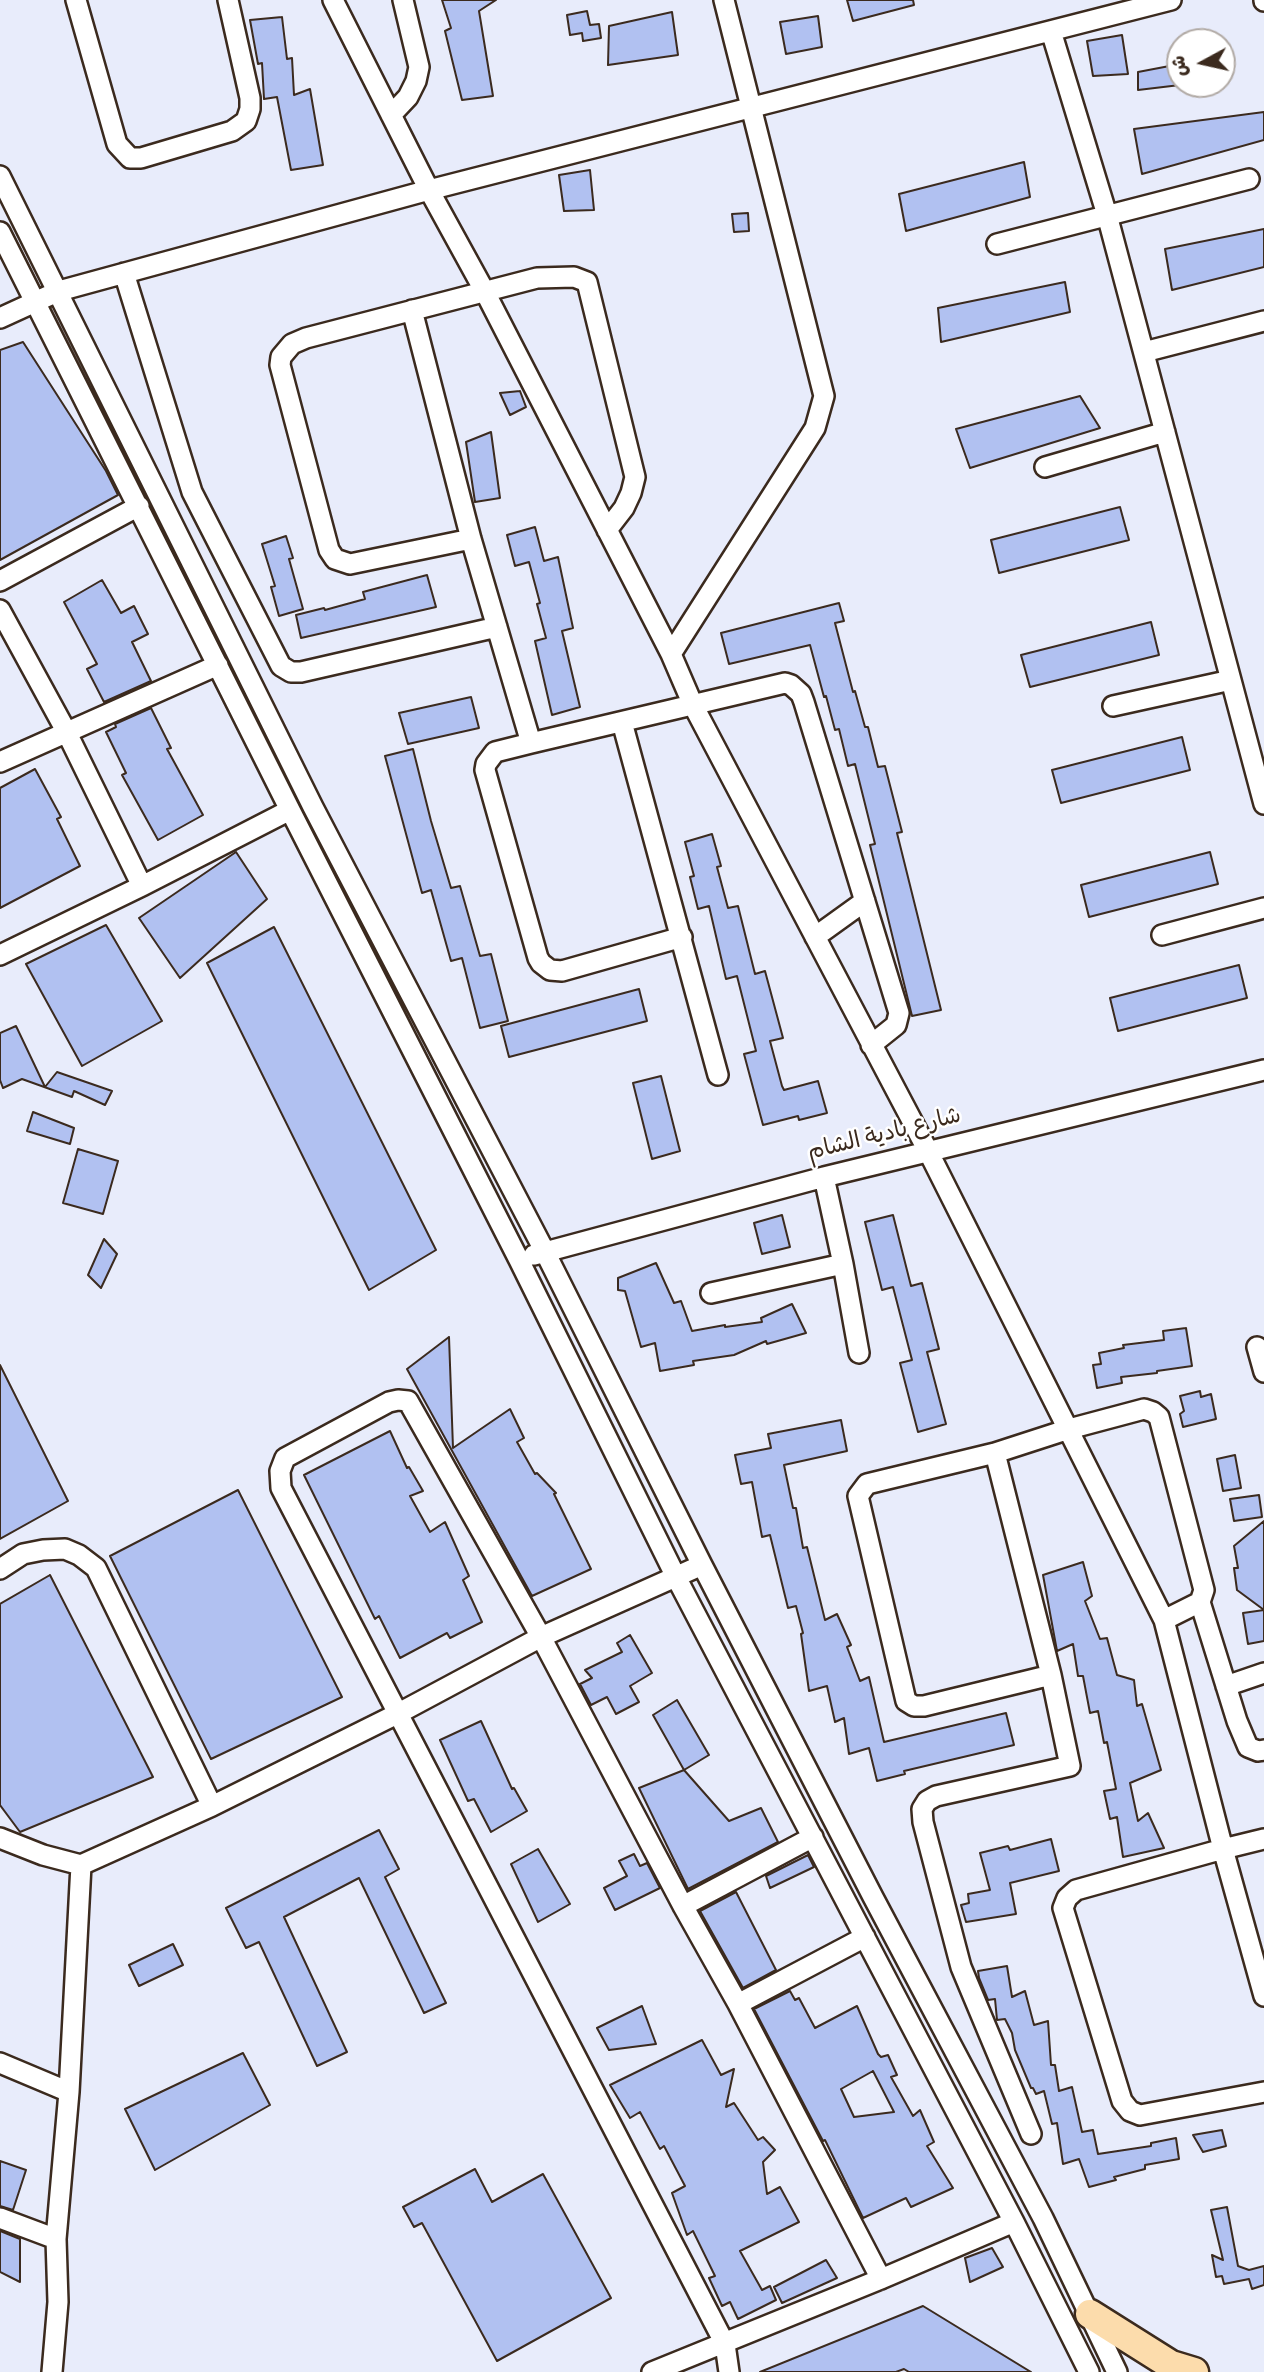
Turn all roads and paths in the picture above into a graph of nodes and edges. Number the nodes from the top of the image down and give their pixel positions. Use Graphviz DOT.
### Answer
graph roads {
  1 [pos="76,0"];
  2 [pos="228,0"];
  3 [pos="334,0"];
  4 [pos="403,0"];
  5 [pos="724,0"];
  6 [pos="1171,0"];
  7 [pos="1051,31"];
  8 [pos="752,107"];
  9 [pos="391,115"];
  10 [pos="0,176"];
  11 [pos="1249,179"];
  12 [pos="429,190"];
  13 [pos="1107,215"];
  14 [pos="0,232"];
  15 [pos="997,244"];
  16 [pos="124,273"];
  17 [pos="59,291"];
  18 [pos="485,292"];
  19 [pos="36,300"];
  20 [pos="412,310"];
  21 [pos="0,318"];
  22 [pos="1264,321"];
  23 [pos="1144,352"];
  24 [pos="1165,432"];
  25 [pos="1045,467"];
  26 [pos="139,506"];
  27 [pos="607,530"];
  28 [pos="471,540"];
  29 [pos="0,581"];
  30 [pos="1,616"];
  31 [pos="497,627"];
  32 [pos="671,654"];
  33 [pos="218,665"];
  34 [pos="1231,680"];
  35 [pos="693,705"];
  36 [pos="1113,706"];
  37 [pos="622,722"];
  38 [pos="66,731"];
  39 [pos="530,743"];
  40 [pos="0,762"];
  41 [pos="1264,804"];
  42 [pos="290,810"];
  43 [pos="142,886"];
  44 [pos="865,901"];
  45 [pos="1264,908"];
  46 [pos="1162,935"];
  47 [pos="682,937"];
  48 [pos="815,937"];
  49 [pos="0,955"];
  50 [pos="420,1011"];
  51 [pos="399,1023"];
  52 [pos="871,1045"];
  53 [pos="1264,1070"];
  54 [pos="719,1075"];
  55 [pos="928,1151"];
  56 [pos="824,1177"];
  57 [pos="545,1252"];
  58 [pos="519,1260"];
  59 [pos="843,1264"];
  60 [pos="711,1293"];
  61 [pos="1257,1346"];
  62 [pos="859,1353"];
  63 [pos="1264,1372"];
  64 [pos="1069,1429"];
  65 [pos="995,1453"];
  66 [pos="702,1565"];
  67 [pos="0,1569"];
  68 [pos="676,1577"];
  69 [pos="1200,1602"];
  70 [pos="1164,1620"];
  71 [pos="541,1637"];
  72 [pos="1264,1673"];
  73 [pos="1051,1675"];
  74 [pos="1226,1686"];
  75 [pos="399,1713"];
  76 [pos="1264,1750"];
  77 [pos="212,1806"];
  78 [pos="0,1838"];
  79 [pos="813,1838"];
  80 [pos="1264,1839"];
  81 [pos="1223,1849"];
  82 [pos="81,1865"];
  83 [pos="683,1906"];
  84 [pos="865,1937"];
  85 [pos="1264,1996"];
  86 [pos="738,2004"];
  87 [pos="0,2063"];
  88 [pos="69,2092"];
  89 [pos="1264,2092"];
  90 [pos="1031,2134"];
  91 [pos="0,2218"];
  92 [pos="1014,2222"];
  93 [pos="56,2239"];
  94 [pos="881,2279"];
  95 [pos="1090,2314"];
  96 [pos="725,2344"];
  97 [pos="52,2372"];
  98 [pos="652,2372"];
  99 [pos="729,2372"];
  100 [pos="1089,2372"];
  101 [pos="1117,2372"];
  102 [pos="1194,2372"];
  1 -- 2 [label="street"];
  3 -- 9 [label="street"];
  4 -- 9 [label="street"];
  5 -- 8 [label="street"];
  6 -- 7 [label="street"];
  7 -- 8 [label="street"];
  7 -- 13 [label="street"];
  8 -- 12 [label="street"];
  8 -- 32 [label="street"];
  9 -- 12 [label="street"];
  10 -- 17 [label="street"];
  11 -- 13 [label="street"];
  12 -- 16 [label="street"];
  12 -- 18 [label="street"];
  13 -- 15 [label="street"];
  13 -- 23 [label="street"];
  14 -- 19 [label="street"];
  16 -- 17 [label="street"];
  16 -- 31 [label="street"];
  17 -- 19 [label="street"];
  17 -- 50 [label="street"];
  18 -- 20 [label="street"];
  18 -- 27 [label="street"];
  18 -- 27 [label="street"];
  19 -- 21 [label="street"];
  19 -- 26 [label="street"];
  20 -- 28 [label="street"];
  20 -- 28 [label="street"];
  22 -- 23 [label="street"];
  23 -- 24 [label="street"];
  24 -- 25 [label="street"];
  24 -- 34 [label="street"];
  26 -- 29 [label="street"];
  26 -- 33 [label="street"];
  27 -- 32 [label="street"];
  28 -- 31 [label="street"];
  30 -- 38 [label="street"];
  31 -- 39 [label="street"];
  32 -- 35 [label="street"];
  33 -- 38 [label="street"];
  33 -- 42 [label="street"];
  34 -- 36 [label="street"];
  34 -- 41 [label="street"];
  35 -- 37 [label="street"];
  35 -- 44 [label="street"];
  35 -- 48 [label="street"];
  37 -- 39 [label="street"];
  37 -- 47 [label="street"];
  38 -- 40 [label="street"];
  38 -- 43 [label="street"];
  39 -- 47 [label="street"];
  42 -- 43 [label="street"];
  42 -- 51 [label="street"];
  43 -- 49 [label="street"];
  44 -- 48 [label="street"];
  44 -- 52 [label="street"];
  45 -- 46 [label="street"];
  47 -- 54 [label="street"];
  48 -- 52 [label="street"];
  50 -- 51 [label="street"];
  50 -- 57 [label="street"];
  51 -- 58 [label="street"];
  52 -- 55 [label="street"];
  53 -- 55 [label="street, شارع بادية الشام"];
  55 -- 56 [label="street, شارع بادية الشام"];
  55 -- 64 [label="street"];
  56 -- 57 [label="street, شارع بادية الشام"];
  56 -- 59 [label="street"];
  57 -- 58 [label="street, شارع بادية الشام"];
  57 -- 66 [label="street"];
  58 -- 68 [label="street"];
  59 -- 60 [label="street"];
  59 -- 62 [label="street"];
  61 -- 63 [label="street"];
  64 -- 65 [label="street"];
  64 -- 69 [label="street"];
  64 -- 70 [label="street"];
  65 -- 73 [label="street"];
  65 -- 73 [label="street"];
  66 -- 68 [label="street"];
  66 -- 95 [label="street"];
  67 -- 77 [label="street"];
  68 -- 71 [label="street"];
  68 -- 79 [label="street"];
  69 -- 70 [label="street"];
  69 -- 74 [label="street"];
  70 -- 81 [label="street"];
  71 -- 75 [label="street"];
  71 -- 75 [label="street"];
  71 -- 83 [label="street"];
  72 -- 74 [label="street"];
  73 -- 90 [label="street"];
  74 -- 76 [label="street"];
  75 -- 77 [label="street"];
  75 -- 96 [label="street"];
  77 -- 82 [label="street"];
  78 -- 82 [label="street"];
  79 -- 83 [label="street"];
  79 -- 84 [label="street"];
  80 -- 81 [label="street"];
  81 -- 85 [label="street"];
  81 -- 89 [label="street"];
  82 -- 88 [label="street"];
  83 -- 86 [label="street"];
  84 -- 86 [label="street"];
  84 -- 92 [label="street"];
  86 -- 94 [label="street"];
  87 -- 88 [label="street"];
  88 -- 93 [label="street"];
  91 -- 93 [label="street"];
  92 -- 94 [label="street"];
  92 -- 100 [label="street"];
  93 -- 97 [label="street"];
  94 -- 96 [label="street"];
  95 -- 101 [label="street"];
  95 -- 102 [label="highway"];
  96 -- 98 [label="street"];
  96 -- 99 [label="street"];
}
